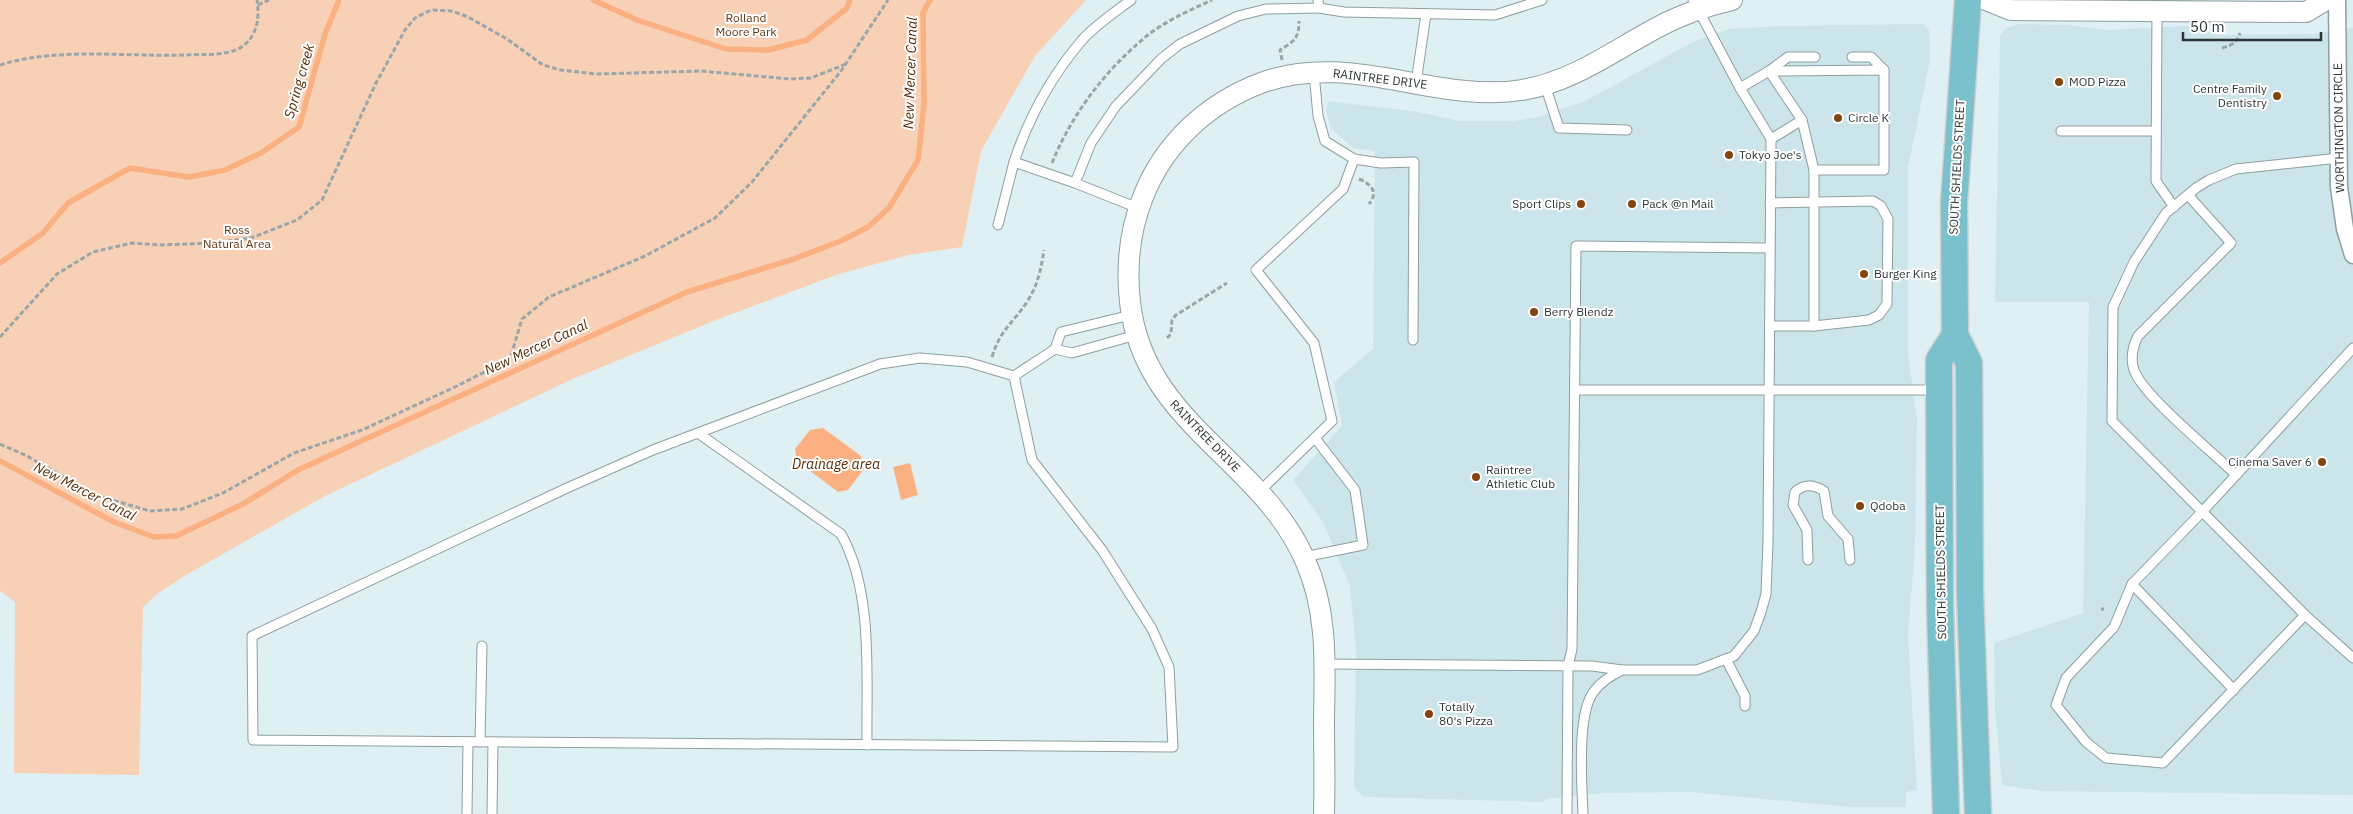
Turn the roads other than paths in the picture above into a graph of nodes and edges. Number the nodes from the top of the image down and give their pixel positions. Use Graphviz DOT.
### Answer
graph roads {
  1 [pos="1131,0"];
  2 [pos="1542,0"];
  3 [pos="1732,0"];
  4 [pos="1968,0"];
  5 [pos="1986,0"];
  6 [pos="2326,0"];
  7 [pos="2337,0"];
  8 [pos="1265,4"];
  9 [pos="1319,4"];
  10 [pos="1696,4"];
  11 [pos="2157,12"];
  12 [pos="1426,14"];
  13 [pos="1815,57"];
  14 [pos="1852,57"];
  15 [pos="1884,70"];
  16 [pos="1769,71"];
  17 [pos="1314,72"];
  18 [pos="1416,83"];
  19 [pos="1545,86"];
  20 [pos="1740,88"];
  21 [pos="1802,120"];
  22 [pos="1627,130"];
  23 [pos="2061,131"];
  24 [pos="2156,131"];
  25 [pos="1771,139"];
  26 [pos="2339,158"];
  27 [pos="1354,159"];
  28 [pos="1014,162"];
  29 [pos="1814,170"];
  30 [pos="1075,183"];
  31 [pos="2188,195"];
  32 [pos="1814,201"];
  33 [pos="1770,203"];
  34 [pos="2174,207"];
  35 [pos="1138,208"];
  36 [pos="998,225"];
  37 [pos="1770,248"];
  38 [pos="2353,255"];
  39 [pos="1131,315"];
  40 [pos="1770,326"];
  41 [pos="1814,326"];
  42 [pos="1136,335"];
  43 [pos="1955,335"];
  44 [pos="1413,340"];
  45 [pos="1055,349"];
  46 [pos="2352,352"];
  47 [pos="1014,376"];
  48 [pos="1575,390"];
  49 [pos="1769,390"];
  50 [pos="1938,390"];
  51 [pos="698,433"];
  52 [pos="1315,438"];
  53 [pos="2236,474"];
  54 [pos="1259,492"];
  55 [pos="2202,512"];
  56 [pos="1304,557"];
  57 [pos="1808,560"];
  58 [pos="1850,560"];
  59 [pos="2132,584"];
  60 [pos="1970,592"];
  61 [pos="2305,615"];
  62 [pos="482,646"];
  63 [pos="2353,658"];
  64 [pos="1726,659"];
  65 [pos="1325,664"];
  66 [pos="1568,666"];
  67 [pos="1622,670"];
  68 [pos="2234,690"];
  69 [pos="1745,706"];
  70 [pos="468,742"];
  71 [pos="480,742"];
  72 [pos="493,742"];
  73 [pos="866,745"];
  74 [pos="468,814"];
  75 [pos="492,814"];
  76 [pos="1324,814"];
  77 [pos="1567,814"];
  78 [pos="1583,814"];
  79 [pos="1946,814"];
  80 [pos="1978,814"];
  1 -- 28 [label="lane"];
  2 -- 12 [label="lane"];
  3 -- 10 [label="street, RAINTREE DRIVE"];
  4 -- 43 [label="main road, SOUTH SHIELDS STREET"];
  5 -- 11 [label="street"];
  6 -- 11 [label="street"];
  7 -- 26 [label="street, WORTHINGTON CIRCLE"];
  8 -- 9 [label="lane"];
  8 -- 30 [label="lane"];
  9 -- 12 [label="lane"];
  10 -- 19 [label="street, RAINTREE DRIVE"];
  10 -- 20 [label="lane"];
  11 -- 24 [label="lane"];
  12 -- 18 [label="lane"];
  13 -- 16 [label="lane"];
  14 -- 15 [label="lane"];
  15 -- 16 [label="lane"];
  15 -- 29 [label="lane"];
  16 -- 20 [label="lane"];
  16 -- 21 [label="lane"];
  17 -- 18 [label="street, RAINTREE DRIVE"];
  17 -- 27 [label="lane"];
  17 -- 35 [label="street, RAINTREE DRIVE"];
  18 -- 19 [label="street, RAINTREE DRIVE"];
  19 -- 22 [label="lane"];
  20 -- 25 [label="lane"];
  21 -- 25 [label="lane"];
  21 -- 29 [label="lane"];
  23 -- 24 [label="lane"];
  24 -- 34 [label="lane"];
  25 -- 33 [label="lane"];
  26 -- 31 [label="lane"];
  26 -- 38 [label="street, WORTHINGTON CIRCLE"];
  27 -- 44 [label="lane"];
  27 -- 52 [label="lane"];
  28 -- 30 [label="lane"];
  28 -- 36 [label="lane"];
  29 -- 32 [label="lane"];
  30 -- 35 [label="lane"];
  31 -- 34 [label="lane"];
  31 -- 53 [label="lane"];
  32 -- 33 [label="lane"];
  32 -- 41 [label="lane"];
  32 -- 41 [label="lane"];
  33 -- 37 [label="lane"];
  34 -- 55 [label="lane"];
  35 -- 39 [label="street, RAINTREE DRIVE"];
  37 -- 40 [label="lane"];
  37 -- 48 [label="lane"];
  39 -- 42 [label="street, RAINTREE DRIVE"];
  39 -- 45 [label="lane"];
  40 -- 41 [label="lane"];
  40 -- 49 [label="lane"];
  42 -- 45 [label="lane"];
  42 -- 54 [label="street, RAINTREE DRIVE"];
  43 -- 50 [label="main road, SOUTH SHIELDS STREET"];
  43 -- 60 [label="main road, SOUTH SHIELDS STREET"];
  45 -- 47 [label="lane"];
  46 -- 53 [label="lane"];
  47 -- 51 [label="lane"];
  47 -- 73 [label="lane"];
  48 -- 49 [label="lane"];
  48 -- 66 [label="lane"];
  49 -- 50 [label="lane"];
  49 -- 64 [label="lane"];
  50 -- 60 [label="main road"];
  50 -- 79 [label="main road, SOUTH SHIELDS STREET"];
  51 -- 70 [label="lane"];
  51 -- 73 [label="lane"];
  52 -- 54 [label="lane"];
  52 -- 56 [label="lane"];
  53 -- 55 [label="lane"];
  54 -- 56 [label="street, RAINTREE DRIVE"];
  55 -- 59 [label="lane"];
  55 -- 61 [label="lane"];
  56 -- 65 [label="street, RAINTREE DRIVE"];
  57 -- 58 [label="lane"];
  59 -- 68 [label="lane"];
  59 -- 68 [label="lane"];
  60 -- 80 [label="main road, SOUTH SHIELDS STREET"];
  61 -- 63 [label="lane"];
  61 -- 68 [label="lane"];
  62 -- 71 [label="lane"];
  64 -- 67 [label="lane"];
  64 -- 69 [label="lane"];
  65 -- 66 [label="lane"];
  65 -- 76 [label="street, RAINTREE DRIVE"];
  66 -- 67 [label="lane"];
  66 -- 77 [label="lane"];
  67 -- 78 [label="lane"];
  70 -- 71 [label="lane"];
  70 -- 74 [label="lane"];
  71 -- 72 [label="lane"];
  72 -- 73 [label="lane"];
  72 -- 75 [label="lane"];
}
